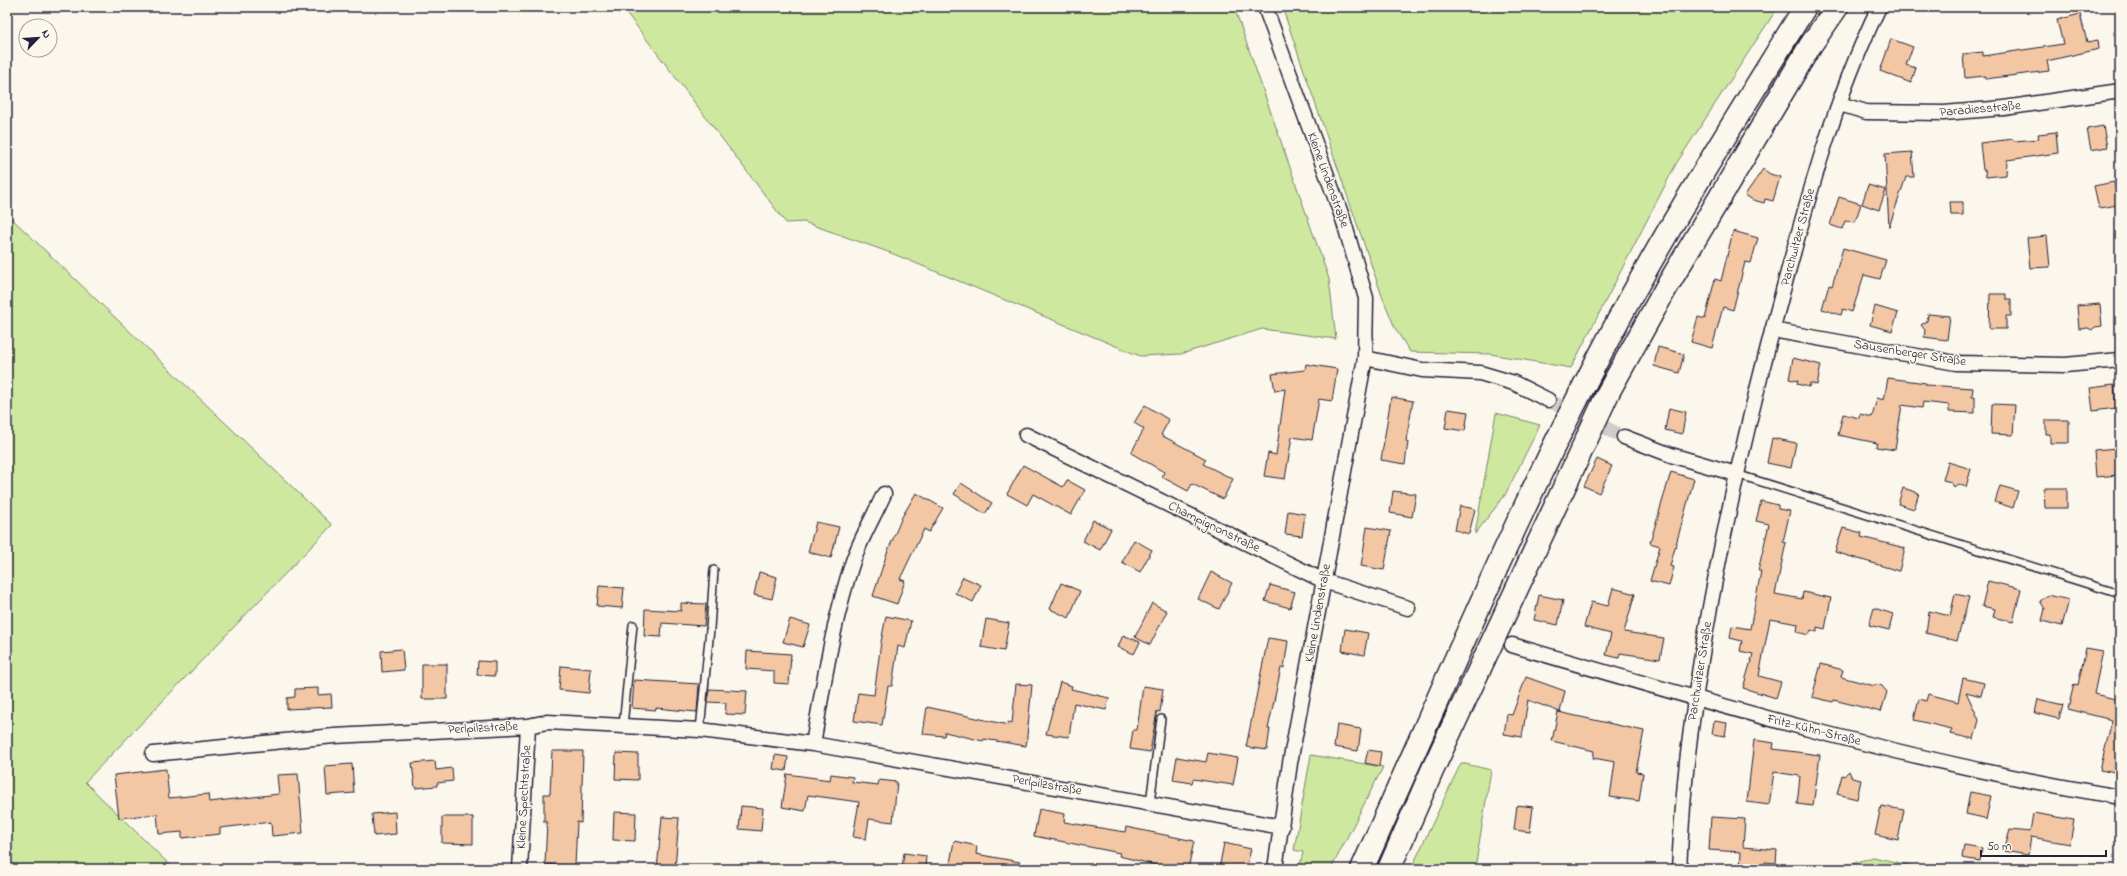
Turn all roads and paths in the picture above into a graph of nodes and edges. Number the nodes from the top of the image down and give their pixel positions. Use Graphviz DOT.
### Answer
graph roads {
  1 [pos="1265,7"];
  2 [pos="1805,7"];
  3 [pos="1837,7"];
  4 [pos="1879,7"];
  5 [pos="2120,91"];
  6 [pos="1840,104"];
  7 [pos="1772,330"];
  8 [pos="1365,358"];
  9 [pos="2120,360"];
  10 [pos="1548,400"];
  11 [pos="1026,435"];
  12 [pos="1624,437"];
  13 [pos="1736,474"];
  14 [pos="884,494"];
  15 [pos="714,570"];
  16 [pos="1324,581"];
  17 [pos="2120,594"];
  18 [pos="1408,608"];
  19 [pos="633,625"];
  20 [pos="1512,645"];
  21 [pos="1695,699"];
  22 [pos="1161,719"];
  23 [pos="528,726"];
  24 [pos="623,726"];
  25 [pos="700,730"];
  26 [pos="813,744"];
  27 [pos="153,754"];
  28 [pos="2120,797"];
  29 [pos="1150,803"];
  30 [pos="1282,827"];
  31 [pos="520,869"];
  32 [pos="1275,869"];
  33 [pos="1362,869"];
  34 [pos="1389,869"];
  35 [pos="1679,869"];
  1 -- 8 [label="street, Kleine Lindenstraße"];
  2 -- 33 [label="highway"];
  3 -- 34 [label="highway"];
  4 -- 6 [label="street, Parchwitzer Straße"];
  5 -- 6 [label="street, Paradiesstraße"];
  6 -- 7 [label="street, Parchwitzer Straße"];
  7 -- 9 [label="street, Sausenberger Straße"];
  7 -- 13 [label="street, Parchwitzer Straße"];
  8 -- 10 [label="street"];
  8 -- 16 [label="street, Kleine Lindenstraße"];
  11 -- 16 [label="street, Champignonstraße"];
  12 -- 13 [label="street"];
  13 -- 17 [label="lane"];
  13 -- 21 [label="street, Parchwitzer Straße"];
  14 -- 26 [label="street"];
  15 -- 25 [label="lane"];
  16 -- 18 [label="street, Champignonstraße"];
  16 -- 30 [label="street, Kleine Lindenstraße"];
  19 -- 24 [label="lane"];
  20 -- 21 [label="street, Fritz-Kühn-Straße"];
  21 -- 28 [label="street, Fritz-Kühn-Straße"];
  21 -- 35 [label="street, Parchwitzer Straße"];
  22 -- 29 [label="lane"];
  23 -- 24 [label="street, Perlpilzstraße"];
  23 -- 27 [label="street, Perlpilzstraße"];
  23 -- 31 [label="street, Kleine Spechtstraße"];
  24 -- 25 [label="street, Perlpilzstraße"];
  25 -- 26 [label="street, Perlpilzstraße"];
  26 -- 29 [label="street, Perlpilzstraße"];
  29 -- 30 [label="street, Perlpilzstraße"];
  30 -- 32 [label="street, Kleine Lindenstraße"];
}
